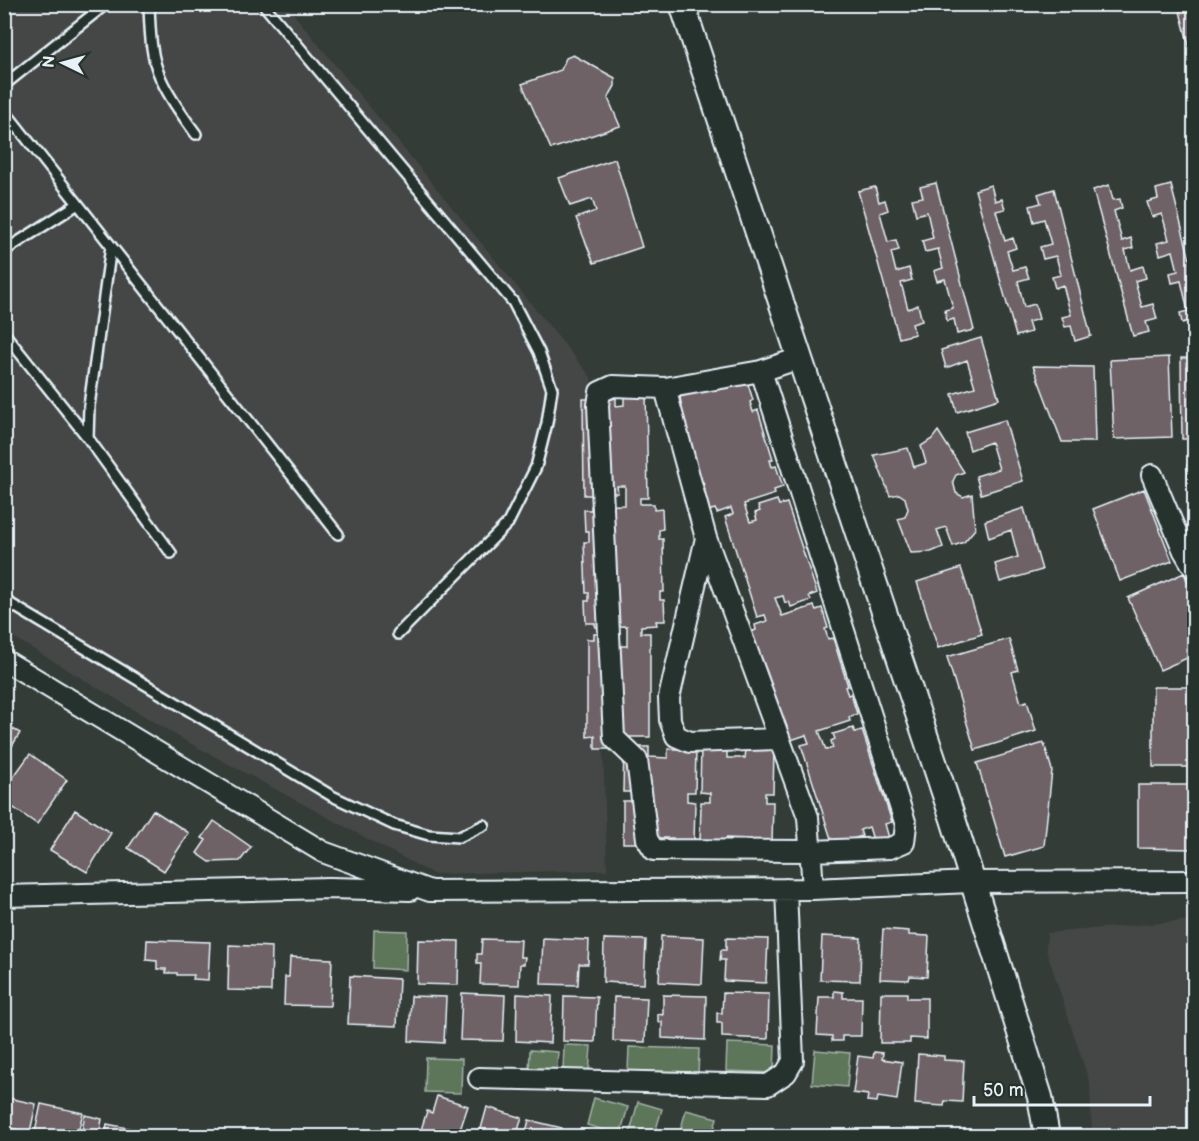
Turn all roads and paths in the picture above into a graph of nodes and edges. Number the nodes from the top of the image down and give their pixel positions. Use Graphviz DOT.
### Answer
graph roads {
  1 [pos="106,4"];
  2 [pos="149,4"];
  3 [pos="263,4"];
  4 [pos="682,4"];
  5 [pos="4,86"];
  6 [pos="4,110"];
  7 [pos="196,134"];
  8 [pos="78,204"];
  9 [pos="111,246"];
  10 [pos="4,251"];
  11 [pos="4,333"];
  12 [pos="800,358"];
  13 [pos="761,371"];
  14 [pos="665,388"];
  15 [pos="88,438"];
  16 [pos="1152,475"];
  17 [pos="338,534"];
  18 [pos="706,538"];
  19 [pos="171,554"];
  20 [pos="1194,568"];
  21 [pos="4,600"];
  22 [pos="398,633"];
  23 [pos="4,660"];
  24 [pos="778,740"];
  25 [pos="484,825"];
  26 [pos="811,851"];
  27 [pos="337,859"];
  28 [pos="1194,881"];
  29 [pos="971,882"];
  30 [pos="329,888"];
  31 [pos="786,889"];
  32 [pos="813,890"];
  33 [pos="430,891"];
  34 [pos="4,896"];
  35 [pos="479,1078"];
  36 [pos="1047,1137"];
  1 -- 5 [label="lane"];
  2 -- 7 [label="lane"];
  3 -- 22 [label="lane"];
  4 -- 12 [label="street"];
  6 -- 8 [label="lane"];
  8 -- 9 [label="lane"];
  8 -- 10 [label="lane"];
  9 -- 15 [label="lane"];
  9 -- 17 [label="lane"];
  11 -- 15 [label="lane"];
  12 -- 13 [label="street"];
  12 -- 29 [label="street"];
  13 -- 14 [label="street"];
  13 -- 26 [label="street"];
  14 -- 18 [label="street"];
  14 -- 26 [label="street"];
  15 -- 19 [label="lane"];
  16 -- 20 [label="street"];
  18 -- 24 [label="street"];
  18 -- 24 [label="street"];
  21 -- 25 [label="lane"];
  23 -- 27 [label="street"];
  24 -- 26 [label="street"];
  26 -- 32 [label="street"];
  27 -- 30 [label="street"];
  27 -- 33 [label="street"];
  28 -- 29 [label="street"];
  29 -- 32 [label="street"];
  29 -- 36 [label="street"];
  30 -- 33 [label="street"];
  30 -- 34 [label="street"];
  31 -- 32 [label="street"];
  31 -- 33 [label="street"];
  31 -- 35 [label="street"];
}
